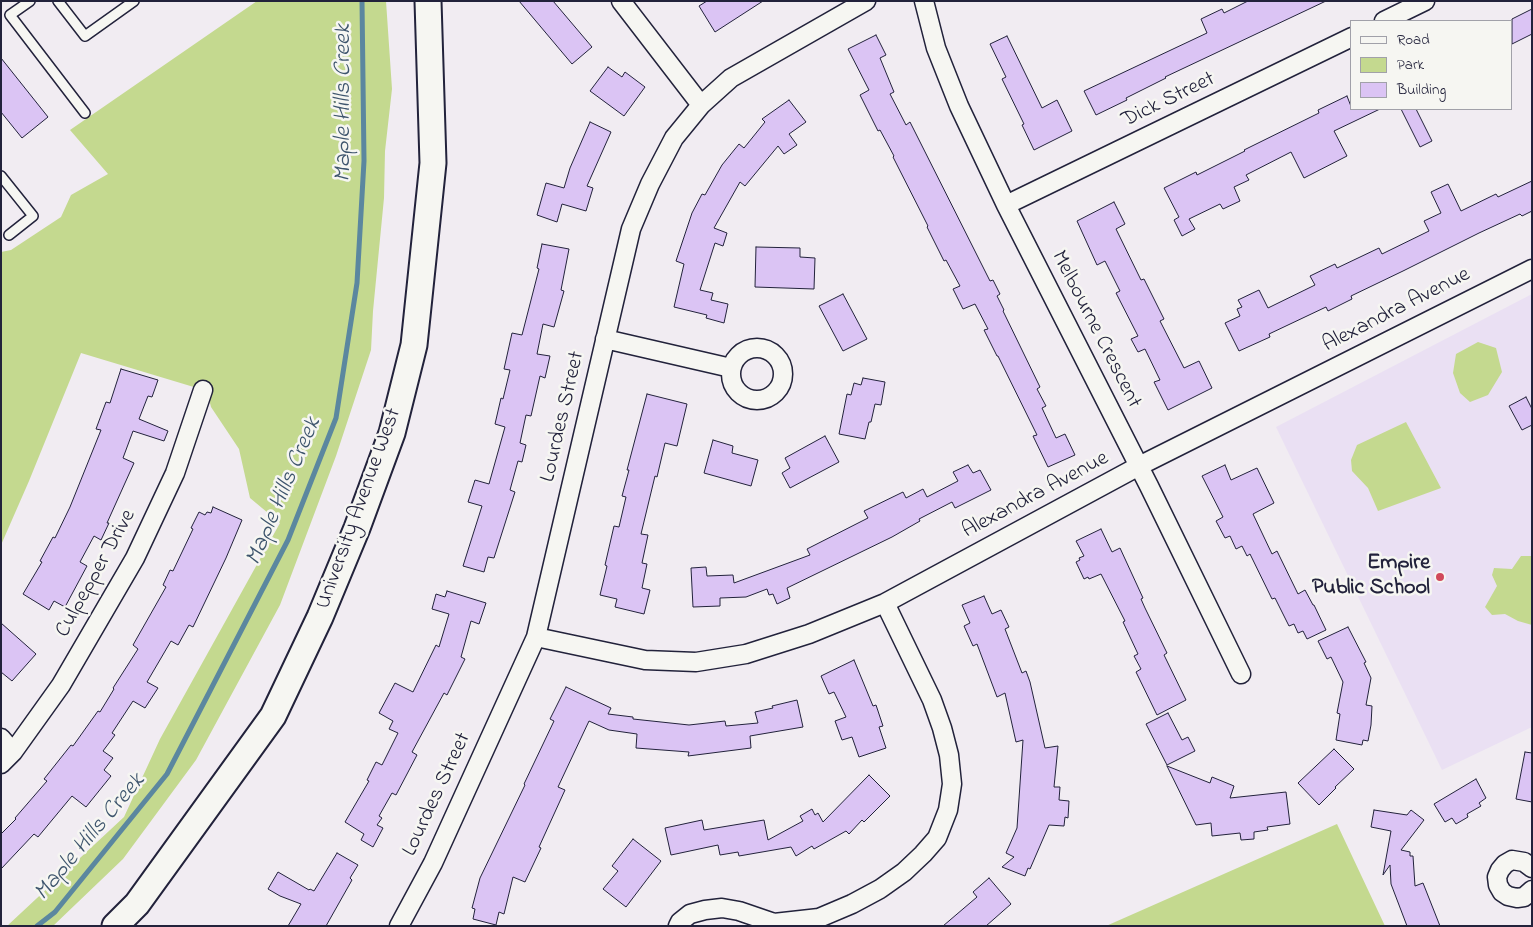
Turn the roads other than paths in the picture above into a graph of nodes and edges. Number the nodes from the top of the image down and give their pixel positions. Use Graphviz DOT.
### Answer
graph roads {
  1 [pos="30,1"];
  2 [pos="58,1"];
  3 [pos="134,1"];
  4 [pos="428,1"];
  5 [pos="621,1"];
  6 [pos="866,1"];
  7 [pos="924,1"];
  8 [pos="1425,1"];
  9 [pos="1386,20"];
  10 [pos="1350,38"];
  11 [pos="701,105"];
  12 [pos="85,113"];
  13 [pos="1,176"];
  14 [pos="1006,205"];
  15 [pos="9,235"];
  16 [pos="1532,269"];
  17 [pos="605,339"];
  18 [pos="731,368"];
  19 [pos="203,390"];
  20 [pos="1139,466"];
  21 [pos="885,603"];
  22 [pos="536,637"];
  23 [pos="1241,674"];
  24 [pos="1,738"];
  25 [pos="7,758"];
  26 [pos="1532,868"];
  27 [pos="1532,890"];
  28 [pos="773,924"];
  29 [pos="400,925"];
  30 [pos="115,926"];
  31 [pos="678,926"];
  1 -- 12 [label="lane"];
  2 -- 3 [label="lane"];
  4 -- 30 [label="main road, University Avenue West"];
  5 -- 11 [label="street"];
  6 -- 11 [label="street, Lourdes Street"];
  7 -- 14 [label="street, Melbourne Crescent"];
  8 -- 9 [label="street"];
  10 -- 14 [label="street, Dick Street"];
  11 -- 17 [label="street, Lourdes Street"];
  13 -- 15 [label="lane"];
  14 -- 20 [label="street, Melbourne Crescent"];
  16 -- 20 [label="street, Alexandra Avenue"];
  17 -- 18 [label="street"];
  17 -- 22 [label="street, Lourdes Street"];
  19 -- 25 [label="street, Culpepper Drive"];
  20 -- 21 [label="street, Alexandra Avenue"];
  20 -- 23 [label="street, Melbourne Crescent"];
  21 -- 22 [label="street, Alexandra Avenue"];
  21 -- 28 [label="street"];
  22 -- 29 [label="street, Lourdes Street"];
  24 -- 25 [label="street"];
  26 -- 27 [label="street"];
  28 -- 31 [label="street"];
}
